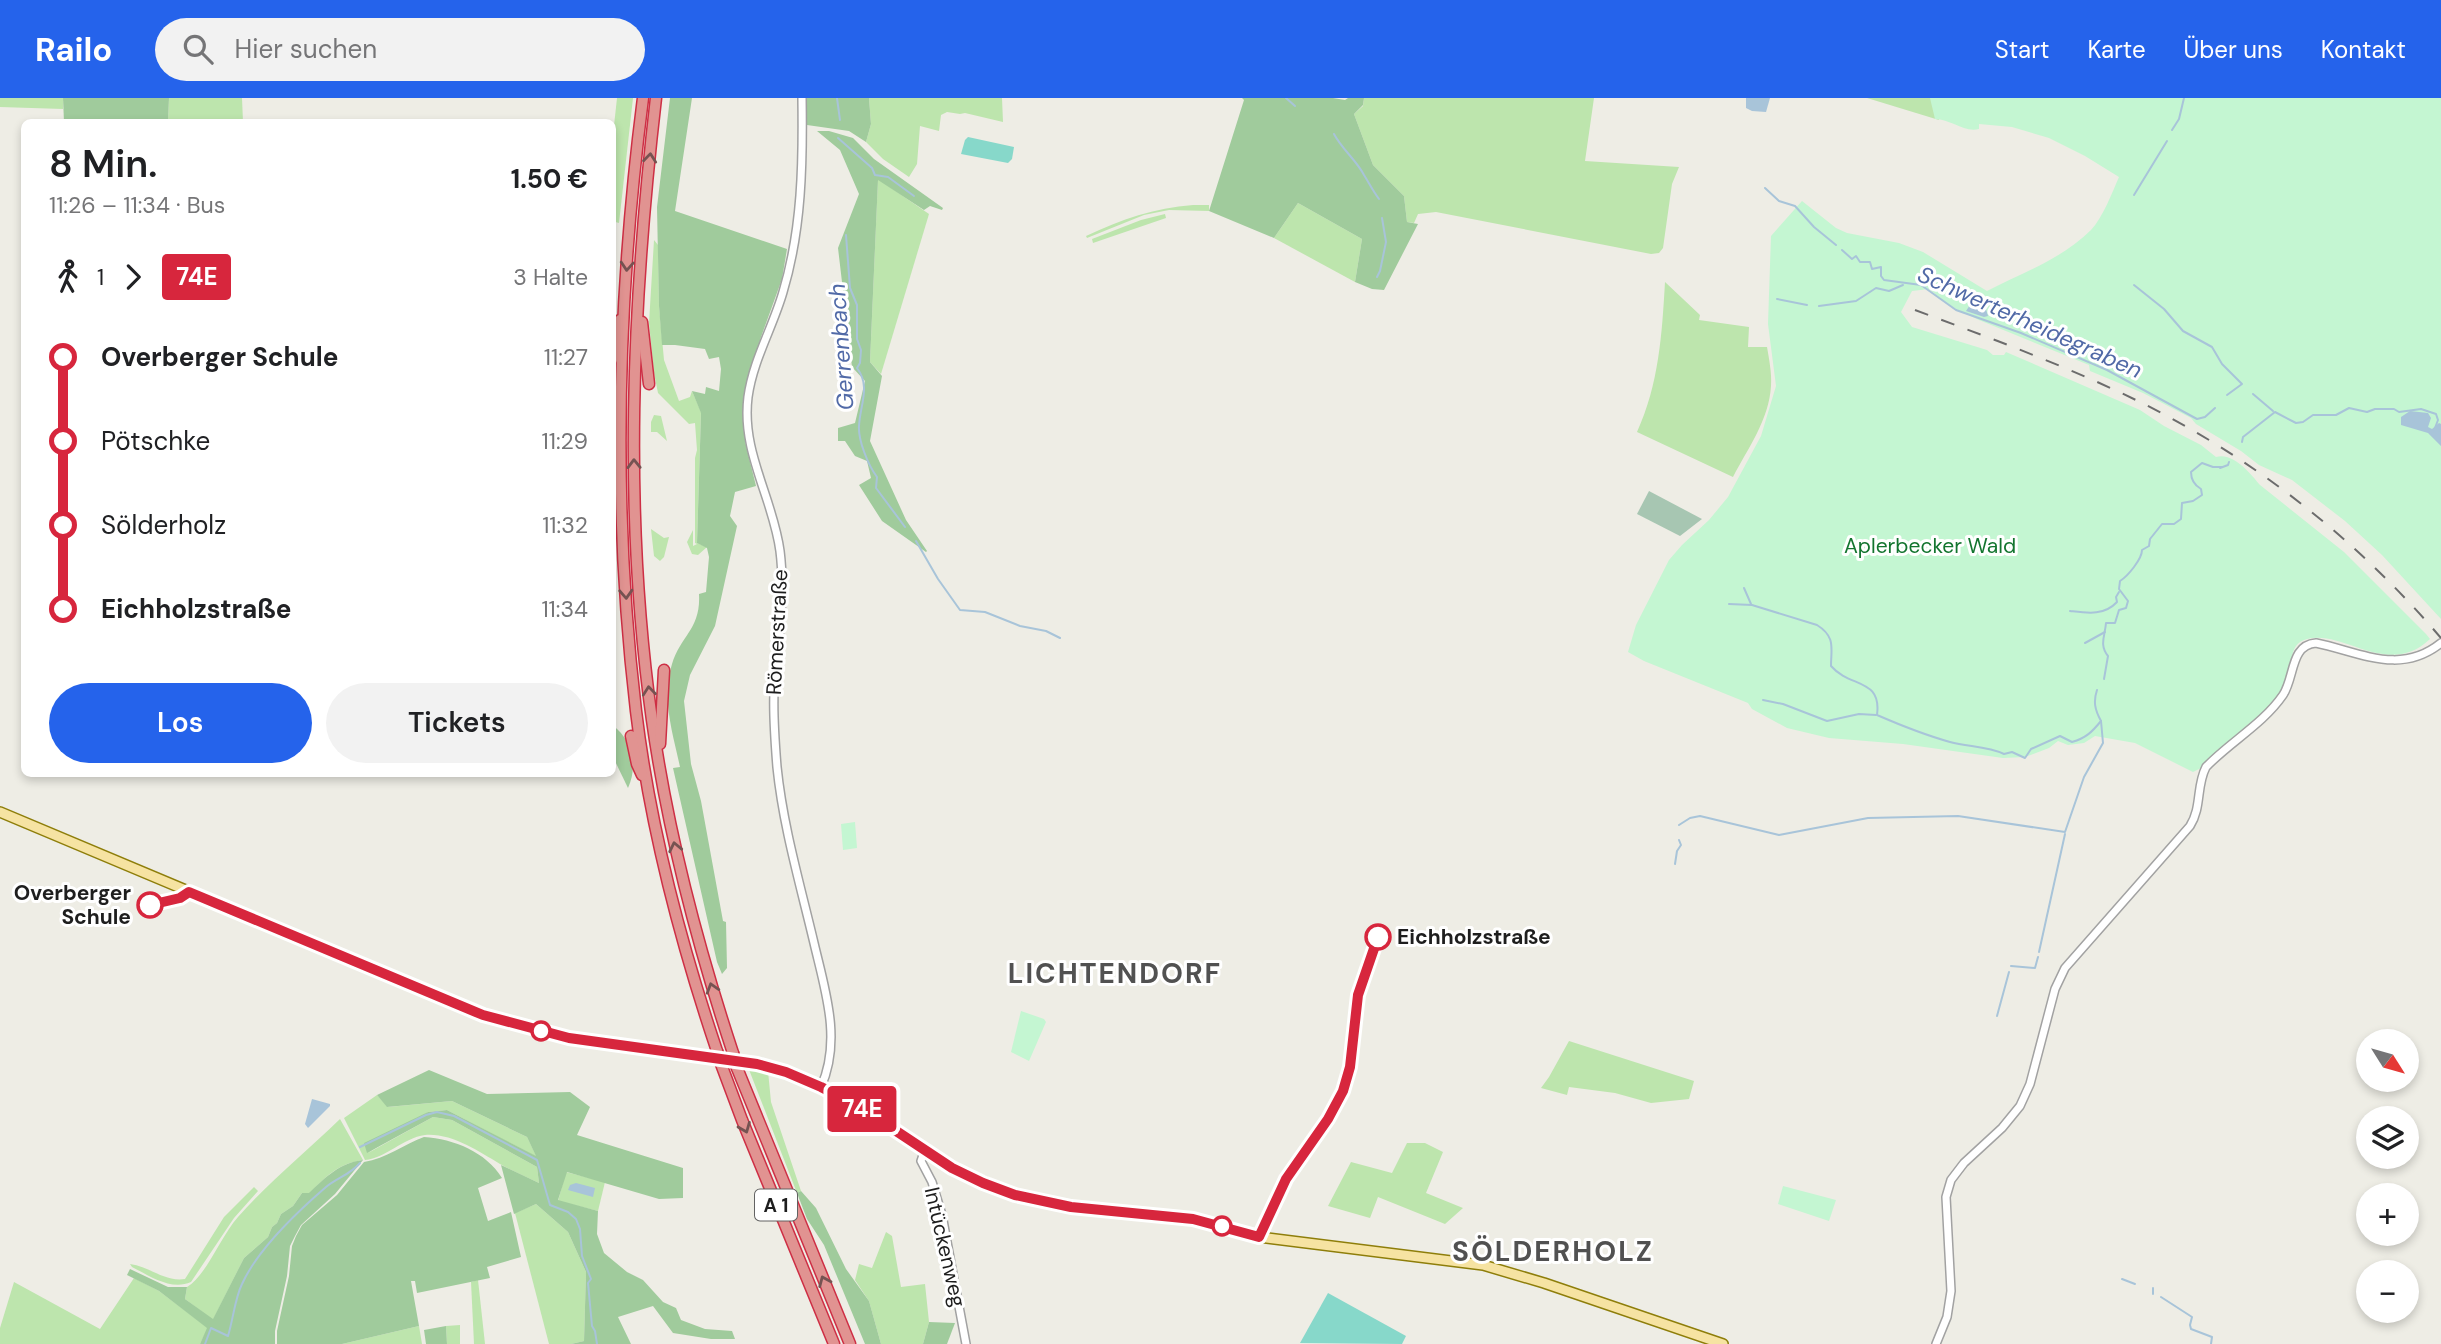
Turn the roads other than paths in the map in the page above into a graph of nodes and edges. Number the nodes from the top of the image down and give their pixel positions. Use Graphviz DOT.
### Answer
graph roads {
  1 [pos="643,98"];
  2 [pos="656,98"];
  3 [pos="802,98"];
  4 [pos="638,302"];
  5 [pos="625,306"];
  6 [pos="616,334"];
  7 [pos="649,384"];
  8 [pos="2441,643"];
  9 [pos="664,670"];
  10 [pos="631,736"];
  11 [pos="659,758"];
  12 [pos="649,791"];
  13 [pos="0,812"];
  14 [pos="821,1087"];
  15 [pos="924,1152"];
  16 [pos="834,1344"];
  17 [pos="850,1344"];
  18 [pos="965,1344"];
  19 [pos="1723,1344"];
  20 [pos="1936,1344"];
  1 -- 5 [label="highway, A 1, one-way"];
  4 -- 2 [label="highway, A 1, one-way"];
  3 -- 14 [label="street, Römerstraße"];
  4 -- 7 [label="highway"];
  11 -- 4 [label="highway, A 1, one-way"];
  5 -- 6 [label="highway"];
  5 -- 12 [label="highway, A 1, one-way"];
  8 -- 20 [label="street"];
  9 -- 11 [label="highway"];
  10 -- 12 [label="highway"];
  17 -- 11 [label="highway, A 1, one-way, bridge"];
  12 -- 16 [label="highway, A 1, one-way, bridge"];
  13 -- 14 [label="main road"];
  14 -- 15 [label="main road"];
  15 -- 18 [label="street, Intückenweg"];
  15 -- 19 [label="main road"];
}
